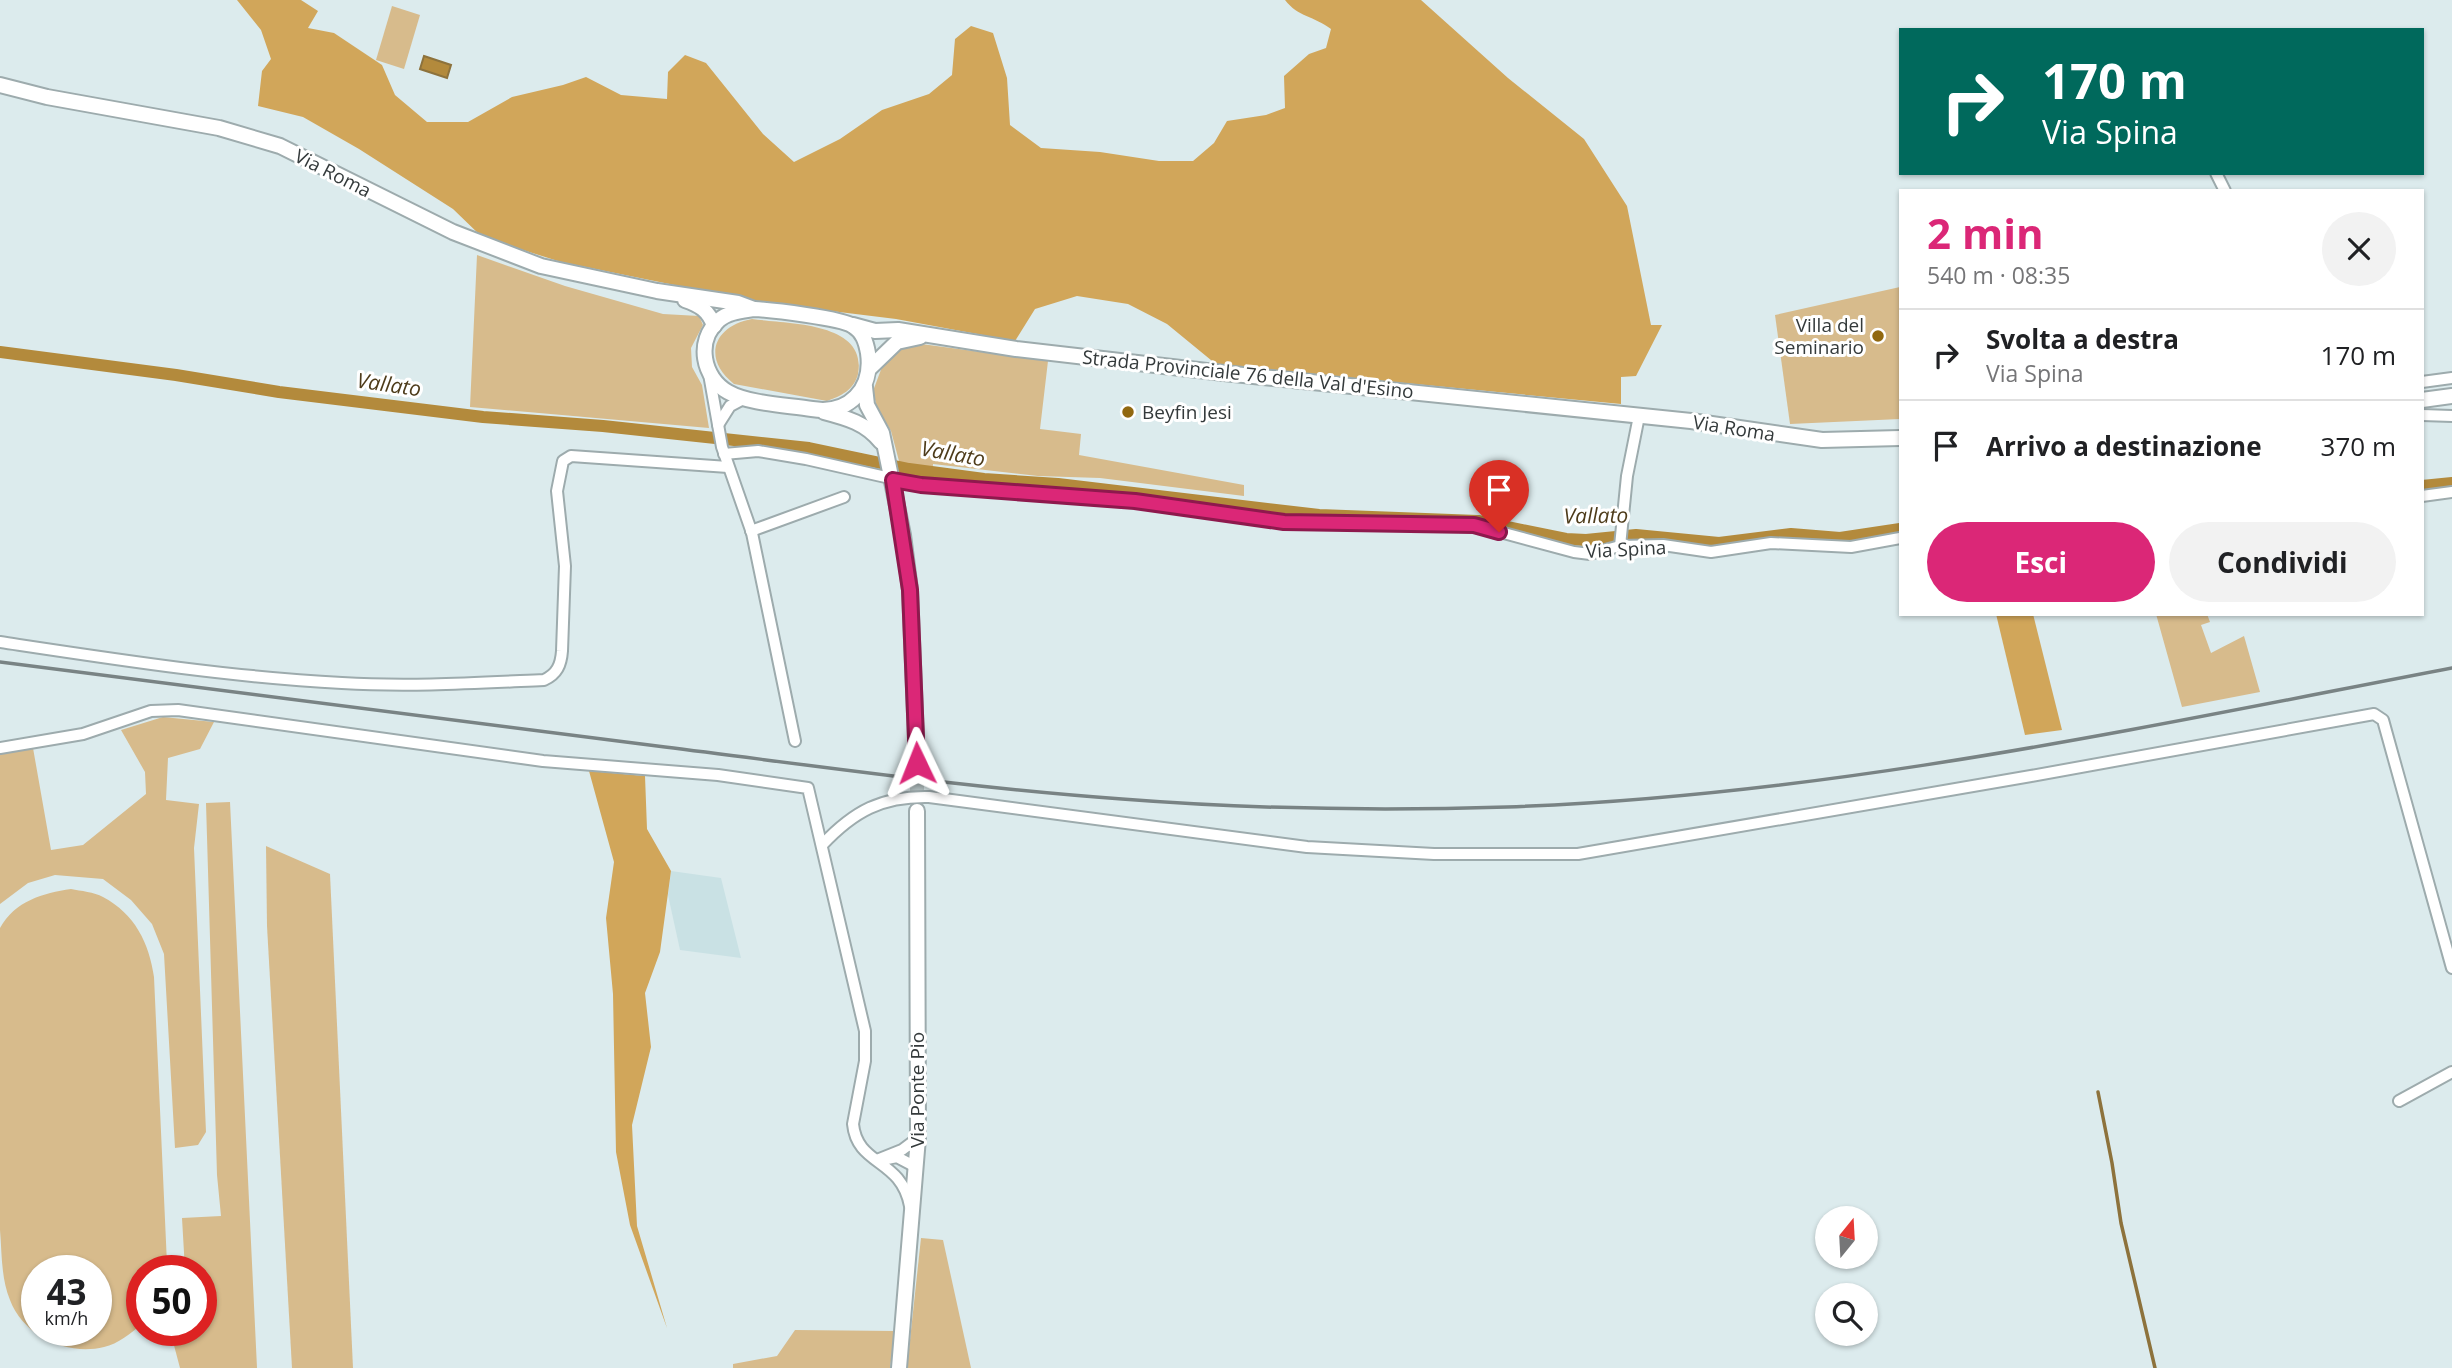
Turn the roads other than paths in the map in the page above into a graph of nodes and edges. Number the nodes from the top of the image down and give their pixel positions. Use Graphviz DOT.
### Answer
graph roads {
  1 [pos="0,85"];
  2 [pos="657,291"];
  3 [pos="754,309"];
  4 [pos="853,325"];
  5 [pos="714,326"];
  6 [pos="931,335"];
  7 [pos="870,368"];
  8 [pos="709,374"];
  9 [pos="2452,378"];
  10 [pos="2424,382"];
  11 [pos="865,387"];
  12 [pos="2452,396"];
  13 [pos="745,398"];
  14 [pos="2424,400"];
  15 [pos="1567,408"];
  16 [pos="819,411"];
  17 [pos="2424,415"];
  18 [pos="1639,416"];
  19 [pos="2452,416"];
  20 [pos="718,427"];
  21 [pos="1899,438"];
  22 [pos="723,450"];
  23 [pos="885,450"];
  24 [pos="728,467"];
  25 [pos="892,477"];
  26 [pos="2452,492"];
  27 [pos="2424,496"];
  28 [pos="844,497"];
  29 [pos="751,531"];
  30 [pos="1899,538"];
  31 [pos="1621,540"];
  32 [pos="0,642"];
  33 [pos="795,741"];
  34 [pos="0,748"];
  35 [pos="917,763"];
  36 [pos="917,811"];
  37 [pos="822,845"];
  38 [pos="2452,968"];
  39 [pos="2452,1072"];
  40 [pos="2399,1101"];
  41 [pos="918,1138"];
  42 [pos="876,1160"];
  43 [pos="916,1167"];
  44 [pos="895,1173"];
  45 [pos="912,1212"];
  46 [pos="899,1368"];
  1 -- 2 [label="main road, Via Roma"];
  2 -- 3 [label="main road, Strada Provinciale 76 della Val d'Esino"];
  2 -- 5 [label="main road"];
  3 -- 4 [label="main road, Strada Provinciale 76 della Val d'Esino"];
  3 -- 5 [label="main road, Strada Provinciale 76 della Val d'Esino"];
  4 -- 6 [label="main road, Strada Provinciale 76 della Val d'Esino"];
  4 -- 7 [label="main road"];
  5 -- 8 [label="main road"];
  6 -- 7 [label="main road, Strada Provinciale 76 della Val d'Esino"];
  6 -- 15 [label="main road, Strada Provinciale 76 della Val d'Esino"];
  7 -- 11 [label="main road"];
  8 -- 13 [label="main road"];
  8 -- 20 [label="street"];
  9 -- 10 [label="street"];
  11 -- 16 [label="main road"];
  11 -- 23 [label="main road"];
  12 -- 14 [label="main road"];
  13 -- 16 [label="main road"];
  13 -- 20 [label="street"];
  15 -- 18 [label="main road, Via Roma"];
  16 -- 23 [label="main road"];
  17 -- 19 [label="street"];
  18 -- 21 [label="main road, Via Roma"];
  18 -- 31 [label="street"];
  20 -- 22 [label="street"];
  22 -- 24 [label="street"];
  22 -- 25 [label="street, Via Spina"];
  23 -- 25 [label="main road"];
  24 -- 29 [label="street"];
  24 -- 32 [label="street"];
  25 -- 31 [label="street, Via Spina"];
  25 -- 35 [label="main road"];
  26 -- 27 [label="street"];
  28 -- 29 [label="street"];
  29 -- 33 [label="street"];
  30 -- 31 [label="street, Via Spina"];
  34 -- 37 [label="street"];
  36 -- 41 [label="main road, Via Ponte Pio"];
  37 -- 38 [label="street"];
  37 -- 42 [label="street"];
  39 -- 40 [label="street"];
  41 -- 42 [label="street"];
  41 -- 43 [label="main road, Via Ponte Pio"];
  42 -- 43 [label="street"];
  42 -- 44 [label="street"];
  43 -- 44 [label="street"];
  43 -- 45 [label="main road, Via Ponte Pio"];
  44 -- 45 [label="street"];
  45 -- 46 [label="main road, Via Ponte Pio"];
}
